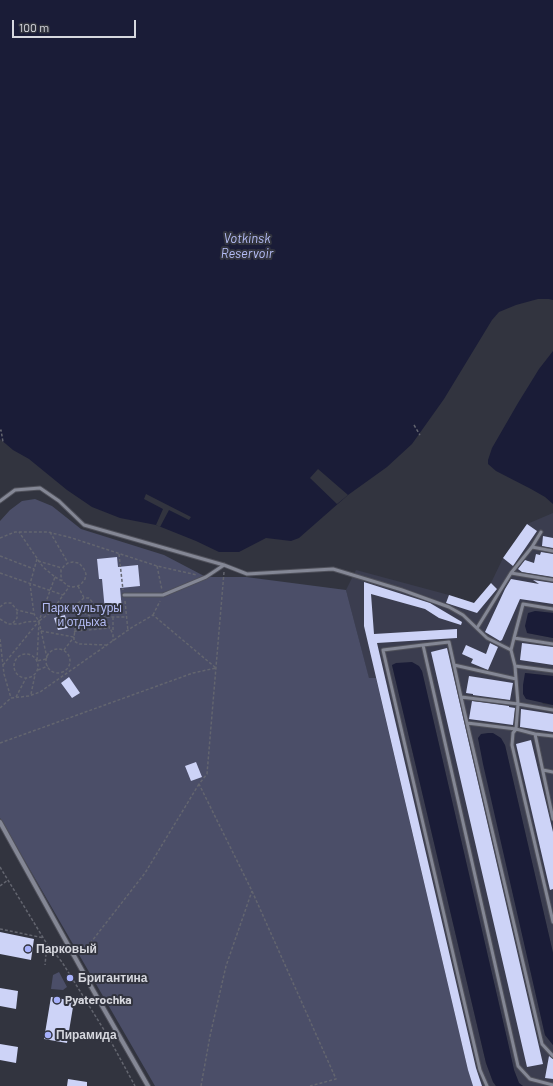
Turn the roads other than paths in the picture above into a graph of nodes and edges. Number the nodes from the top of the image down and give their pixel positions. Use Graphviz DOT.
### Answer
graph roads {
  1 [pos="0,501"];
  2 [pos="541,532"];
  3 [pos="532,547"];
  4 [pos="553,551"];
  5 [pos="224,565"];
  6 [pos="511,572"];
  7 [pos="553,580"];
  8 [pos="124,595"];
  9 [pos="553,609"];
  10 [pos="477,628"];
  11 [pos="514,638"];
  12 [pos="553,644"];
  13 [pos="423,645"];
  14 [pos="510,650"];
  15 [pos="454,665"];
  16 [pos="515,666"];
  17 [pos="553,671"];
  18 [pos="516,679"];
  19 [pos="461,697"];
  20 [pos="518,704"];
  21 [pos="553,710"];
  22 [pos="467,723"];
  23 [pos="516,729"];
  24 [pos="535,734"];
  25 [pos="553,736"];
  26 [pos="543,770"];
  27 [pos="553,772"];
  28 [pos="551,802"];
  29 [pos="553,819"];
  30 [pos="0,822"];
  31 [pos="553,922"];
  32 [pos="553,1056"];
  33 [pos="553,1085"];
  34 [pos="148,1086"];
  35 [pos="487,1086"];
  1 -- 5 [label="lane"];
  2 -- 3 [label="lane"];
  3 -- 4 [label="lane"];
  3 -- 6 [label="lane"];
  5 -- 8 [label="lane"];
  5 -- 10 [label="lane"];
  6 -- 7 [label="lane"];
  6 -- 10 [label="lane"];
  9 -- 11 [label="lane"];
  10 -- 14 [label="lane"];
  11 -- 12 [label="lane"];
  11 -- 14 [label="lane"];
  13 -- 15 [label="lane"];
  13 -- 33 [label="lane"];
  13 -- 35 [label="lane"];
  14 -- 16 [label="lane"];
  15 -- 18 [label="lane"];
  15 -- 19 [label="lane"];
  16 -- 17 [label="lane"];
  16 -- 18 [label="lane"];
  18 -- 20 [label="lane"];
  19 -- 20 [label="lane"];
  19 -- 22 [label="lane"];
  20 -- 21 [label="lane"];
  20 -- 23 [label="lane"];
  22 -- 23 [label="lane"];
  22 -- 32 [label="lane"];
  23 -- 24 [label="lane"];
  23 -- 31 [label="lane"];
  24 -- 25 [label="lane"];
  24 -- 26 [label="lane"];
  26 -- 27 [label="lane"];
  26 -- 28 [label="lane"];
  28 -- 29 [label="lane"];
  30 -- 34 [label="street"];
}
